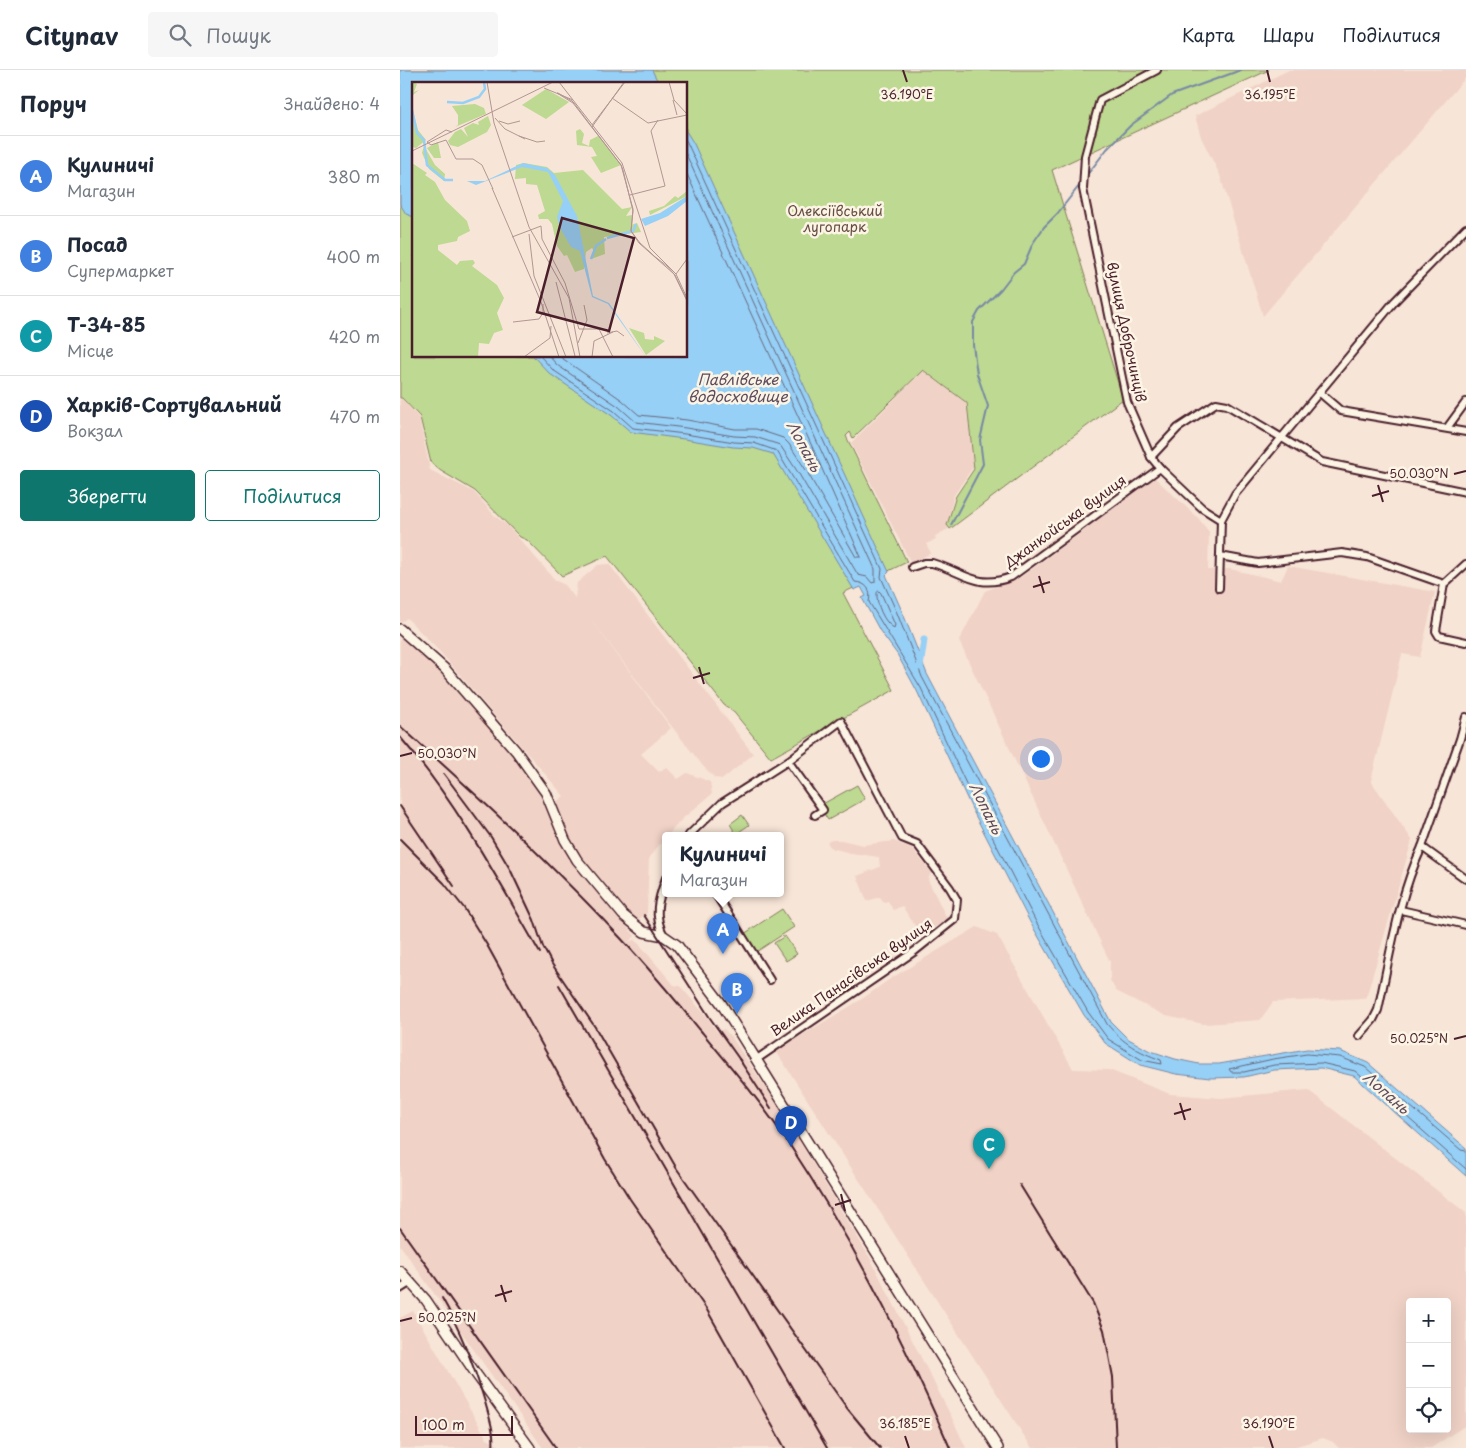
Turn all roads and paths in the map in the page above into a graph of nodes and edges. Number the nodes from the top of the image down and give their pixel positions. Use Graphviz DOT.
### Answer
graph roads {
  1 [pos="1158,70"];
  2 [pos="1466,228"];
  3 [pos="1320,392"];
  4 [pos="1466,402"];
  5 [pos="1448,428"];
  6 [pos="1466,432"];
  7 [pos="1282,438"];
  8 [pos="1151,456"];
  9 [pos="1160,468"];
  10 [pos="1466,492"];
  11 [pos="1221,520"];
  12 [pos="1220,556"];
  13 [pos="1466,564"];
  14 [pos="912,567"];
  15 [pos="1444,584"];
  16 [pos="1219,588"];
  17 [pos="400,630"];
  18 [pos="1466,642"];
  19 [pos="1466,717"];
  20 [pos="788,761"];
  21 [pos="815,815"];
  22 [pos="692,832"];
  23 [pos="1422,847"];
  24 [pos="1466,878"];
  25 [pos="662,890"];
  26 [pos="718,897"];
  27 [pos="1401,910"];
  28 [pos="1466,926"];
  29 [pos="664,936"];
  30 [pos="770,980"];
  31 [pos="1359,1036"];
  32 [pos="757,1059"];
  33 [pos="400,1271"];
  34 [pos="411,1282"];
  35 [pos="400,1289"];
  36 [pos="530,1448"];
  37 [pos="998,1448"];
  1 -- 8 [label="street, вулиця Доброчинців"];
  2 -- 3 [label="street"];
  3 -- 5 [label="street"];
  3 -- 7 [label="street"];
  4 -- 5 [label="street"];
  5 -- 6 [label="street"];
  7 -- 8 [label="street"];
  7 -- 10 [label="street"];
  7 -- 11 [label="street"];
  8 -- 9 [label="street, вулиця Доброчинців"];
  9 -- 11 [label="street, вулиця Доброчинців"];
  9 -- 14 [label="street, Джанкойська вулиця"];
  11 -- 12 [label="street"];
  12 -- 15 [label="street"];
  12 -- 16 [label="street"];
  13 -- 15 [label="street"];
  15 -- 18 [label="street"];
  17 -- 29 [label="street"];
  19 -- 23 [label="street"];
  20 -- 21 [label="street"];
  20 -- 22 [label="street, Велика Панасівська вулиця"];
  20 -- 32 [label="street, Велика Панасівська вулиця"];
  23 -- 24 [label="street"];
  23 -- 27 [label="street"];
  25 -- 29 [label="street"];
  26 -- 30 [label="street"];
  27 -- 28 [label="street"];
  27 -- 31 [label="street"];
  29 -- 32 [label="street"];
  32 -- 37 [label="street"];
  33 -- 34 [label="street"];
  34 -- 35 [label="street"];
  34 -- 36 [label="street"];
}
